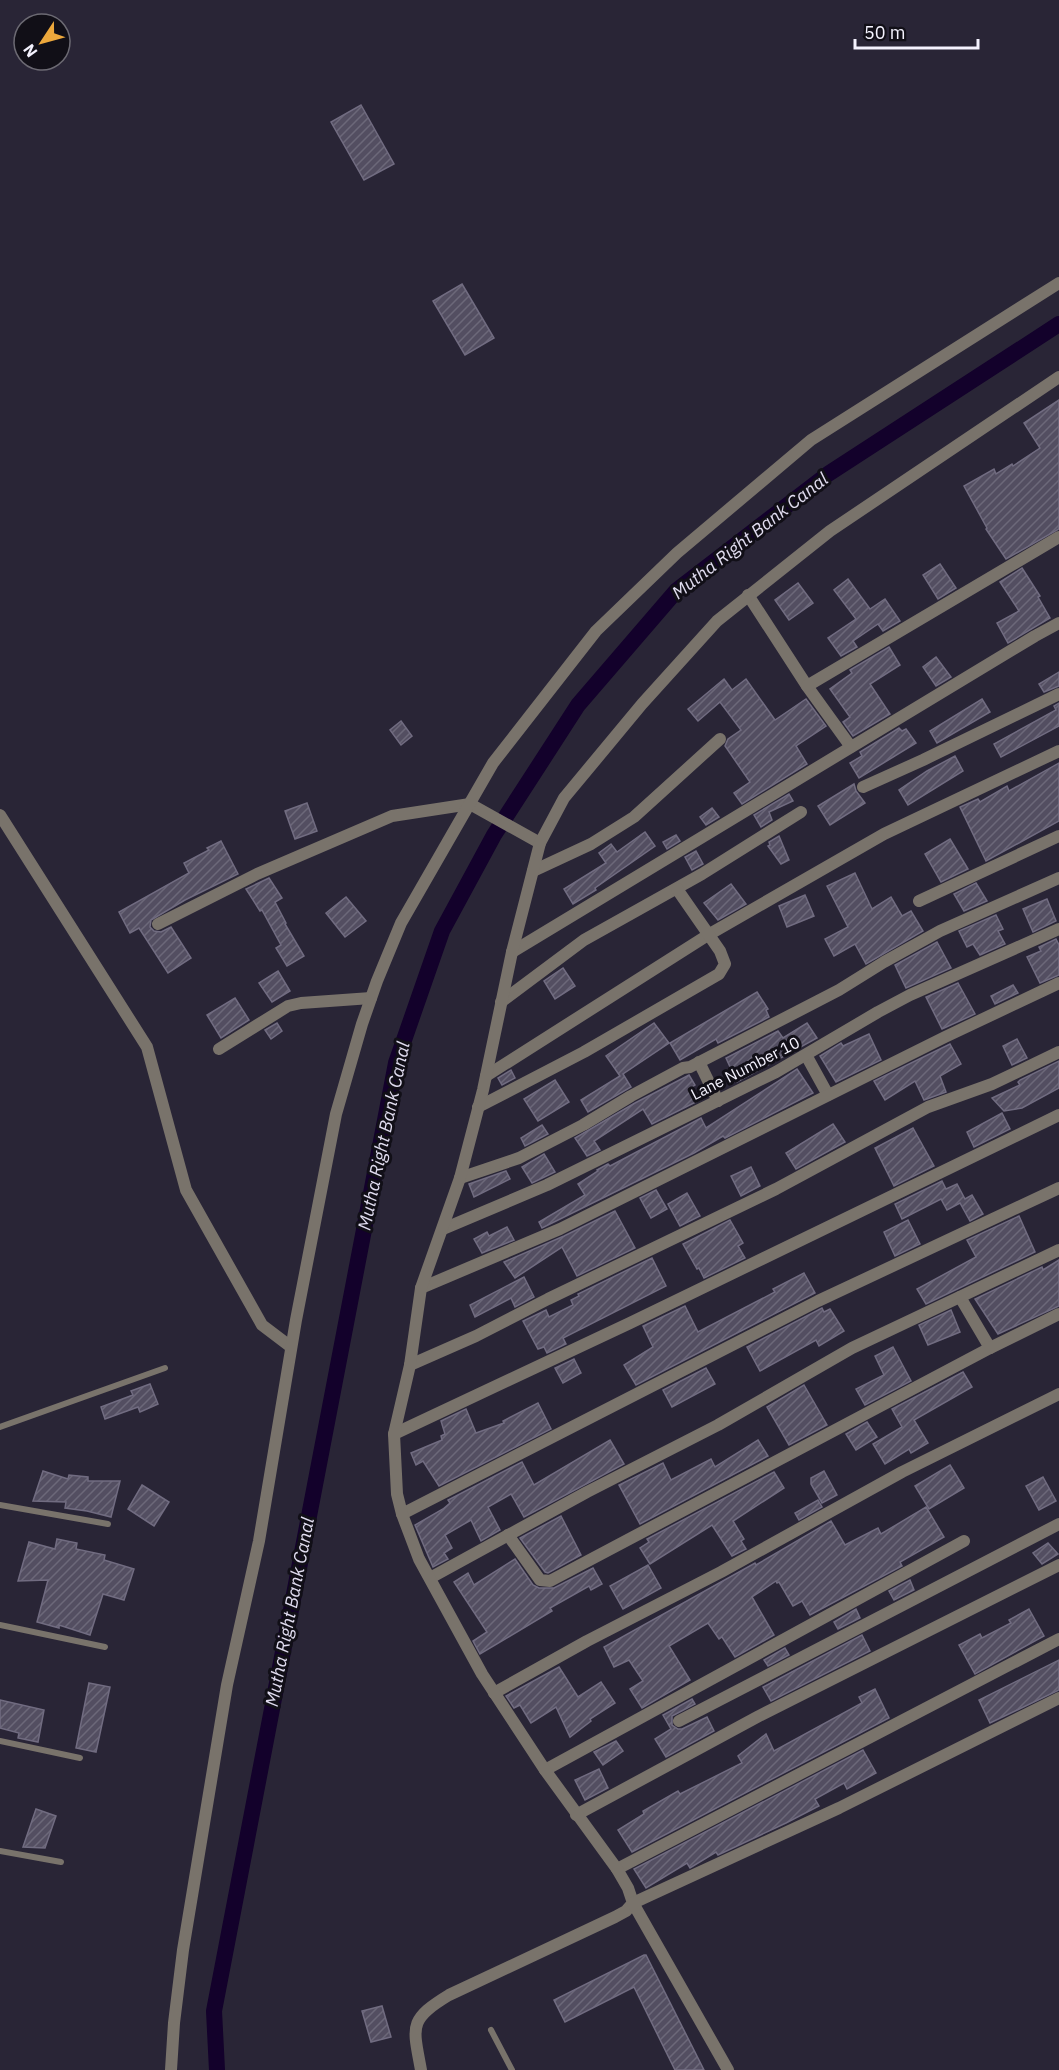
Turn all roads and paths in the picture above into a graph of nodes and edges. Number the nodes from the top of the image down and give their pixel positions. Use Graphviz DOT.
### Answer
graph roads {
  1 [pos="1059,283"];
  2 [pos="1059,376"];
  3 [pos="1059,537"];
  4 [pos="748,595"];
  5 [pos="1059,623"];
  6 [pos="807,686"];
  7 [pos="1059,694"];
  8 [pos="720,739"];
  9 [pos="851,747"];
  10 [pos="1059,751"];
  11 [pos="863,787"];
  12 [pos="470,804"];
  13 [pos="801,812"];
  14 [pos="0,815"];
  15 [pos="1059,836"];
  16 [pos="540,843"];
  17 [pos="533,872"];
  18 [pos="1059,878"];
  19 [pos="677,888"];
  20 [pos="919,901"];
  21 [pos="158,924"];
  22 [pos="1059,929"];
  23 [pos="708,934"];
  24 [pos="512,952"];
  25 [pos="1059,983"];
  26 [pos="371,998"];
  27 [pos="501,1002"];
  28 [pos="219,1049"];
  29 [pos="1059,1052"];
  30 [pos="806,1055"];
  31 [pos="699,1062"];
  32 [pos="486,1076"];
  33 [pos="828,1095"];
  34 [pos="718,1101"];
  35 [pos="478,1107"];
  36 [pos="1059,1115"];
  37 [pos="460,1178"];
  38 [pos="1059,1188"];
  39 [pos="443,1229"];
  40 [pos="1059,1250"];
  41 [pos="421,1288"];
  42 [pos="960,1297"];
  43 [pos="1059,1314"];
  44 [pos="291,1347"];
  45 [pos="990,1348"];
  46 [pos="410,1365"];
  47 [pos="165,1368"];
  48 [pos="1059,1394"];
  49 [pos="0,1426"];
  50 [pos="394,1434"];
  51 [pos="0,1505"];
  52 [pos="402,1514"];
  53 [pos="108,1524"];
  54 [pos="1059,1524"];
  55 [pos="508,1535"];
  56 [pos="964,1541"];
  57 [pos="1059,1565"];
  58 [pos="430,1578"];
  59 [pos="0,1625"];
  60 [pos="1059,1640"];
  61 [pos="105,1647"];
  62 [pos="494,1693"];
  63 [pos="1059,1698"];
  64 [pos="679,1721"];
  65 [pos="0,1741"];
  66 [pos="80,1758"];
  67 [pos="545,1770"];
  68 [pos="576,1815"];
  69 [pos="0,1851"];
  70 [pos="61,1862"];
  71 [pos="617,1869"];
  72 [pos="633,1903"];
  73 [pos="491,2030"];
  74 [pos="171,2070"];
  75 [pos="421,2070"];
  76 [pos="512,2070"];
  77 [pos="728,2070"];
  1 -- 12 [label="street"];
  2 -- 4 [label="street"];
  3 -- 6 [label="street"];
  4 -- 6 [label="street"];
  4 -- 16 [label="street"];
  5 -- 9 [label="street"];
  6 -- 9 [label="street"];
  7 -- 11 [label="street"];
  8 -- 17 [label="street"];
  9 -- 24 [label="street"];
  10 -- 23 [label="street"];
  12 -- 16 [label="street"];
  12 -- 21 [label="street"];
  12 -- 26 [label="street"];
  13 -- 19 [label="street"];
  14 -- 44 [label="street"];
  15 -- 20 [label="street"];
  16 -- 17 [label="street"];
  17 -- 24 [label="street"];
  18 -- 31 [label="street"];
  19 -- 23 [label="street"];
  19 -- 27 [label="street"];
  22 -- 30 [label="street, Lane Number 10"];
  23 -- 32 [label="street"];
  23 -- 35 [label="street"];
  24 -- 27 [label="street"];
  25 -- 33 [label="street"];
  26 -- 28 [label="street"];
  26 -- 44 [label="street"];
  27 -- 32 [label="street"];
  29 -- 46 [label="street"];
  30 -- 33 [label="street"];
  30 -- 34 [label="street, Lane Number 10"];
  31 -- 34 [label="street"];
  31 -- 37 [label="street"];
  32 -- 35 [label="street"];
  33 -- 41 [label="street"];
  34 -- 39 [label="street, Lane Number 10"];
  35 -- 37 [label="street"];
  36 -- 50 [label="street"];
  37 -- 39 [label="street"];
  38 -- 52 [label="street"];
  39 -- 41 [label="street"];
  40 -- 42 [label="street"];
  41 -- 46 [label="street"];
  42 -- 45 [label="street"];
  42 -- 55 [label="street"];
  43 -- 45 [label="street"];
  44 -- 74 [label="street"];
  45 -- 55 [label="street"];
  46 -- 50 [label="street"];
  47 -- 49 [label="lane"];
  48 -- 62 [label="street"];
  50 -- 52 [label="street"];
  51 -- 53 [label="lane"];
  52 -- 58 [label="street"];
  54 -- 64 [label="street"];
  55 -- 58 [label="street"];
  56 -- 67 [label="street"];
  57 -- 68 [label="street"];
  58 -- 62 [label="street"];
  59 -- 61 [label="lane"];
  60 -- 71 [label="street"];
  62 -- 67 [label="street"];
  63 -- 72 [label="street"];
  65 -- 66 [label="lane"];
  67 -- 68 [label="street"];
  68 -- 71 [label="street"];
  69 -- 70 [label="lane"];
  71 -- 72 [label="street"];
  72 -- 75 [label="street"];
  72 -- 77 [label="street"];
  73 -- 76 [label="lane"];
}
